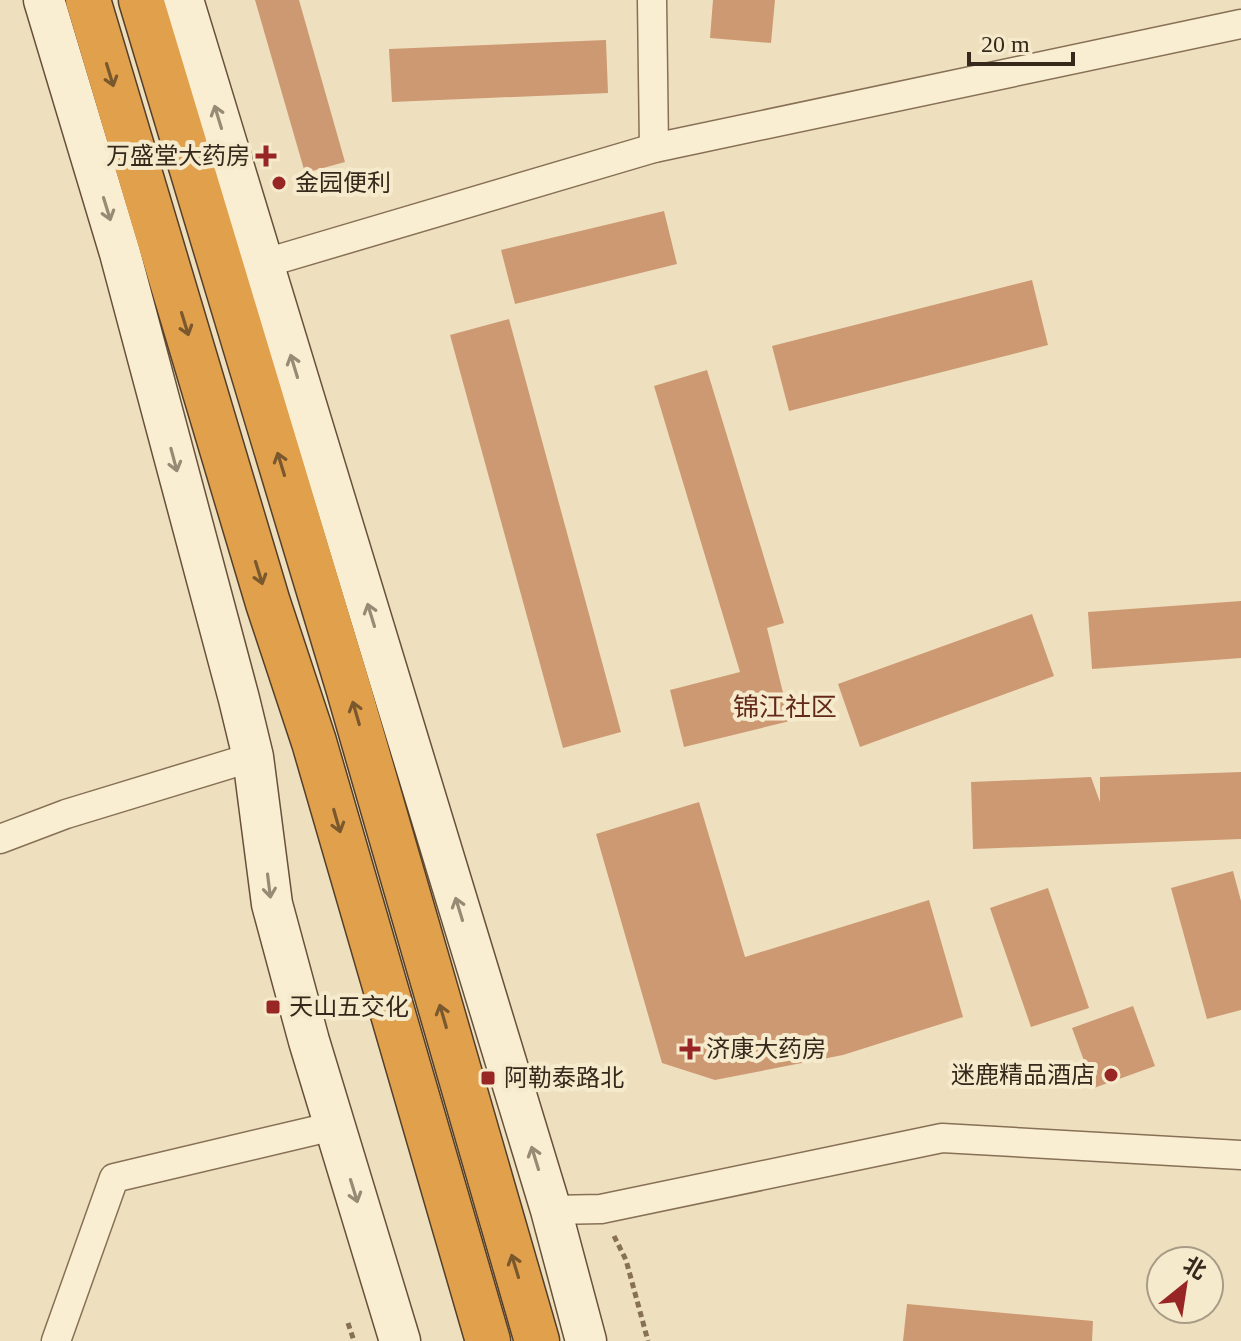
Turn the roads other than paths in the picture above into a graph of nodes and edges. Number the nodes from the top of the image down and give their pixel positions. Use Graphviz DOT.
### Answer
graph roads {
  1 [pos="44,0"];
  2 [pos="88,0"];
  3 [pos="141,0"];
  4 [pos="183,0"];
  5 [pos="652,0"];
  6 [pos="1241,24"];
  7 [pos="654,148"];
  8 [pos="262,264"];
  9 [pos="253,757"];
  10 [pos="0,839"];
  11 [pos="334,1126"];
  12 [pos="1241,1155"];
  13 [pos="551,1210"];
  14 [pos="56,1341"];
  15 [pos="400,1341"];
  16 [pos="488,1341"];
  17 [pos="537,1341"];
  18 [pos="586,1341"];
  1 -- 9 [label="main road, one-way"];
  2 -- 16 [label="highway, one-way"];
  17 -- 3 [label="highway, one-way"];
  8 -- 4 [label="main road, one-way"];
  5 -- 7 [label="street"];
  6 -- 7 [label="street"];
  7 -- 8 [label="street"];
  13 -- 8 [label="main road, one-way"];
  9 -- 10 [label="street"];
  9 -- 11 [label="main road, one-way"];
  11 -- 14 [label="street"];
  11 -- 15 [label="main road, one-way"];
  12 -- 13 [label="street"];
  13 -- 18 [label="main road"];
}
